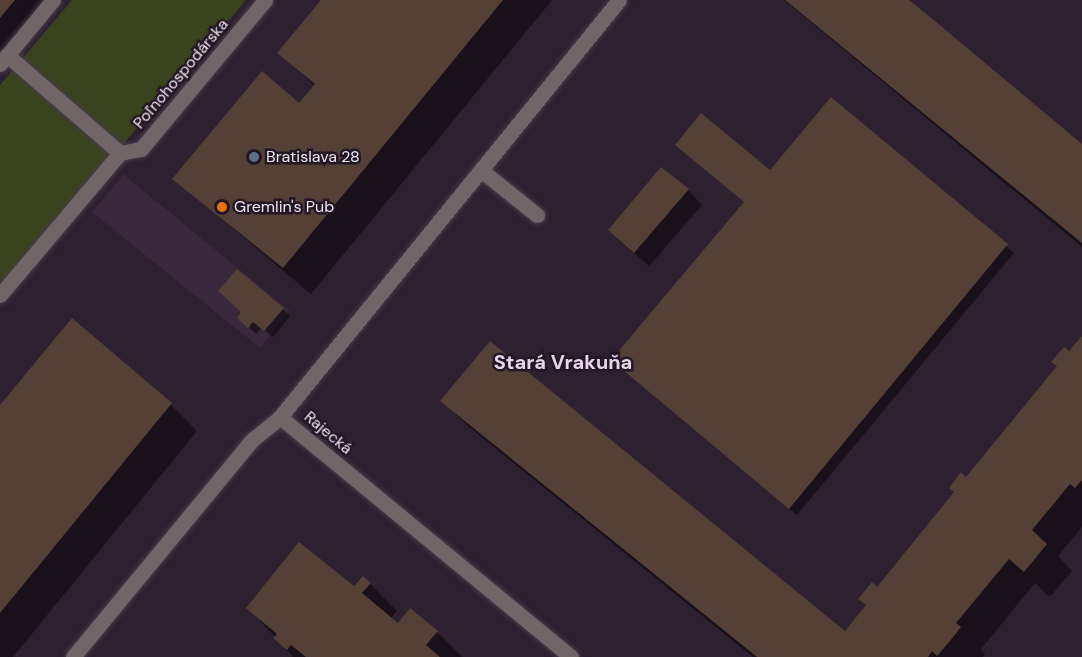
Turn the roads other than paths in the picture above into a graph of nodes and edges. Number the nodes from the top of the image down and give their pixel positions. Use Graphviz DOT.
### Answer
graph roads {
  1 [pos="53,0"];
  2 [pos="265,0"];
  3 [pos="619,0"];
  4 [pos="4,59"];
  5 [pos="120,153"];
  6 [pos="480,170"];
  7 [pos="537,215"];
  8 [pos="0,295"];
  9 [pos="280,417"];
  10 [pos="73,657"];
  11 [pos="571,657"];
  1 -- 4 [label="street"];
  2 -- 5 [label="street, Poľnohospodárska"];
  3 -- 6 [label="street"];
  4 -- 5 [label="street"];
  5 -- 8 [label="street, Poľnohospodárska"];
  6 -- 7 [label="street"];
  6 -- 9 [label="street"];
  9 -- 10 [label="street, Rajecká"];
  9 -- 11 [label="street, Rajecká"];
}
